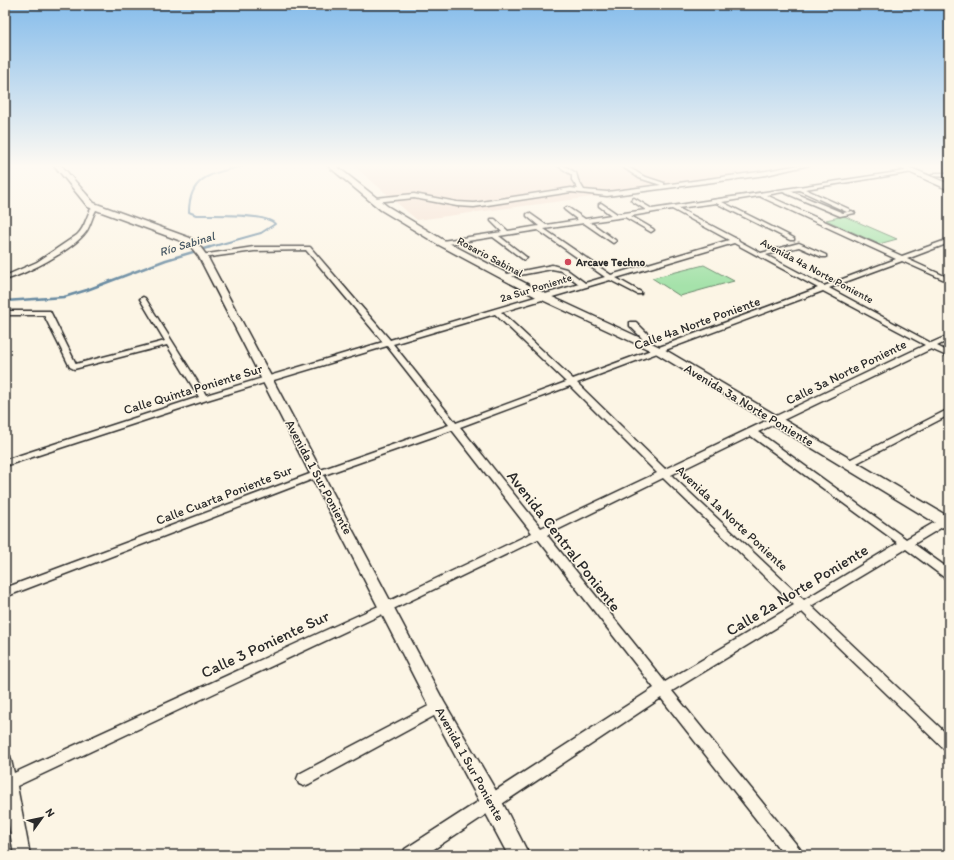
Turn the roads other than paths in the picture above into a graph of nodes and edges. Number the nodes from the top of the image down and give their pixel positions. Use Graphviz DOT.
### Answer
graph roads {
  1 [pos="93,205"];
  2 [pos="382,205"];
  3 [pos="601,205"];
  4 [pos="642,205"];
  5 [pos="691,205"];
  6 [pos="725,205"];
  7 [pos="783,205"];
  8 [pos="820,205"];
  9 [pos="836,205"];
  10 [pos="96,207"];
  11 [pos="673,208"];
  12 [pos="567,209"];
  13 [pos="651,211"];
  14 [pos="529,215"];
  15 [pos="626,215"];
  16 [pos="616,216"];
  17 [pos="493,220"];
  18 [pos="584,221"];
  19 [pos="542,228"];
  20 [pos="652,230"];
  21 [pos="507,233"];
  22 [pos="494,235"];
  23 [pos="792,239"];
  24 [pos="736,240"];
  25 [pos="613,241"];
  26 [pos="949,241"];
  27 [pos="442,244"];
  28 [pos="200,252"];
  29 [pos="763,254"];
  30 [pos="824,256"];
  31 [pos="524,258"];
  32 [pos="901,259"];
  33 [pos="504,276"];
  34 [pos="610,277"];
  35 [pos="5,278"];
  36 [pos="949,280"];
  37 [pos="584,285"];
  38 [pos="825,288"];
  39 [pos="639,293"];
  40 [pos="544,297"];
  41 [pos="143,299"];
  42 [pos="496,311"];
  43 [pos="5,314"];
  44 [pos="633,324"];
  45 [pos="949,337"];
  46 [pos="169,342"];
  47 [pos="389,344"];
  48 [pos="931,346"];
  49 [pos="654,348"];
  50 [pos="949,355"];
  51 [pos="268,380"];
  52 [pos="571,382"];
  53 [pos="204,398"];
  54 [pos="949,412"];
  55 [pos="776,421"];
  56 [pos="453,427"];
  57 [pos="752,432"];
  58 [pos="5,463"];
  59 [pos="848,464"];
  60 [pos="664,473"];
  61 [pos="318,474"];
  62 [pos="947,521"];
  63 [pos="539,534"];
  64 [pos="906,544"];
  65 [pos="949,575"];
  66 [pos="5,592"];
  67 [pos="803,605"];
  68 [pos="387,606"];
  69 [pos="662,690"];
  70 [pos="438,707"];
  71 [pos="949,745"];
  72 [pos="5,762"];
  73 [pos="304,779"];
  74 [pos="7,783"];
  75 [pos="492,804"];
  76 [pos="22,855"];
  77 [pos="411,855"];
  78 [pos="519,855"];
  79 [pos="794,855"];
  1 -- 10 [label="street"];
  2 -- 27 [label="main road, Rosario Sabinal"];
  3 -- 16 [label="street"];
  4 -- 13 [label="street"];
  5 -- 11 [label="street"];
  6 -- 23 [label="street"];
  7 -- 32 [label="street"];
  8 -- 9 [label="street"];
  10 -- 28 [label="street"];
  10 -- 35 [label="street"];
  11 -- 13 [label="street"];
  11 -- 24 [label="street, Avenida 4a Norte Poniente"];
  12 -- 18 [label="street"];
  13 -- 15 [label="street"];
  14 -- 19 [label="street"];
  15 -- 16 [label="street"];
  15 -- 20 [label="street"];
  16 -- 18 [label="street"];
  17 -- 21 [label="street"];
  18 -- 19 [label="street"];
  18 -- 25 [label="street"];
  19 -- 21 [label="street"];
  19 -- 34 [label="street"];
  21 -- 22 [label="street"];
  22 -- 27 [label="street"];
  22 -- 31 [label="street"];
  24 -- 29 [label="street, Avenida 4a Norte Poniente"];
  24 -- 34 [label="street, 2a Sur Poniente"];
  26 -- 32 [label="street, Calle 4a Norte Poniente"];
  27 -- 33 [label="main road, Rosario Sabinal"];
  28 -- 47 [label="street, Avenida Central Poniente"];
  28 -- 51 [label="street, Avenida 1 Sur Poniente"];
  29 -- 30 [label="street"];
  29 -- 38 [label="street, Avenida 4a Norte Poniente"];
  32 -- 36 [label="street"];
  32 -- 38 [label="street, Calle 4a Norte Poniente"];
  33 -- 37 [label="street"];
  33 -- 40 [label="main road, Rosario Sabinal"];
  34 -- 37 [label="street, 2a Sur Poniente"];
  34 -- 39 [label="street"];
  37 -- 40 [label="street, 2a Sur Poniente"];
  38 -- 48 [label="street, Avenida 4a Norte Poniente"];
  38 -- 49 [label="street, Calle 4a Norte Poniente"];
  40 -- 42 [label="street, 2a Sur Poniente"];
  40 -- 49 [label="main road, Avenida 3a Norte Poniente"];
  41 -- 46 [label="street"];
  42 -- 47 [label="street, 2a Sur Poniente"];
  42 -- 52 [label="street, Avenida 1a Norte Poniente"];
  43 -- 46 [label="street"];
  44 -- 49 [label="street"];
  45 -- 48 [label="street, Calle 3a Norte Poniente"];
  46 -- 53 [label="street"];
  47 -- 51 [label="street, Calle Quinta Poniente Sur"];
  47 -- 56 [label="street, Avenida Central Poniente"];
  48 -- 50 [label="street, Avenida 4a Norte Poniente"];
  48 -- 55 [label="street, Calle 3a Norte Poniente"];
  49 -- 52 [label="street, Calle 4a Norte Poniente"];
  49 -- 55 [label="main road, Avenida 3a Norte Poniente"];
  51 -- 53 [label="street, Calle Quinta Poniente Sur"];
  51 -- 61 [label="street, Avenida 1 Sur Poniente"];
  52 -- 56 [label="street, Calle 4a Norte Poniente"];
  52 -- 60 [label="street, Avenida 1a Norte Poniente"];
  53 -- 58 [label="street, Calle Quinta Poniente Sur"];
  54 -- 59 [label="street"];
  55 -- 57 [label="street, Calle 3a Norte Poniente"];
  55 -- 59 [label="main road, Avenida 3a Norte Poniente"];
  56 -- 61 [label="street, Calle Cuarta Poniente Sur"];
  56 -- 63 [label="street, Avenida Central Poniente"];
  57 -- 60 [label="street, Calle 3a Norte Poniente"];
  57 -- 64 [label="street"];
  59 -- 62 [label="main road, Avenida 3a Norte Poniente"];
  60 -- 63 [label="street, Calle 3a Norte Poniente"];
  60 -- 67 [label="street, Avenida 1a Norte Poniente"];
  61 -- 66 [label="street, Calle Cuarta Poniente Sur"];
  61 -- 68 [label="street, Avenida 1 Sur Poniente"];
  62 -- 64 [label="street, Calle 2a Norte Poniente"];
  63 -- 68 [label="street, Calle 3 Poniente Sur"];
  63 -- 69 [label="street, Avenida Central Poniente"];
  64 -- 65 [label="street"];
  64 -- 67 [label="street, Calle 2a Norte Poniente"];
  67 -- 69 [label="street, Calle 2a Norte Poniente"];
  67 -- 71 [label="street, Avenida 1a Norte Poniente"];
  68 -- 70 [label="street, Avenida 1 Sur Poniente"];
  68 -- 74 [label="street, Calle 3 Poniente Sur"];
  69 -- 75 [label="street, Calle 2a Norte Poniente"];
  69 -- 79 [label="street, Avenida Central Poniente"];
  70 -- 73 [label="street"];
  70 -- 75 [label="street, Avenida 1 Sur Poniente"];
  72 -- 74 [label="street"];
  74 -- 76 [label="street"];
  75 -- 77 [label="street, Calle 2a Norte Poniente"];
  75 -- 78 [label="street, Avenida 1 Sur Poniente"];
}
